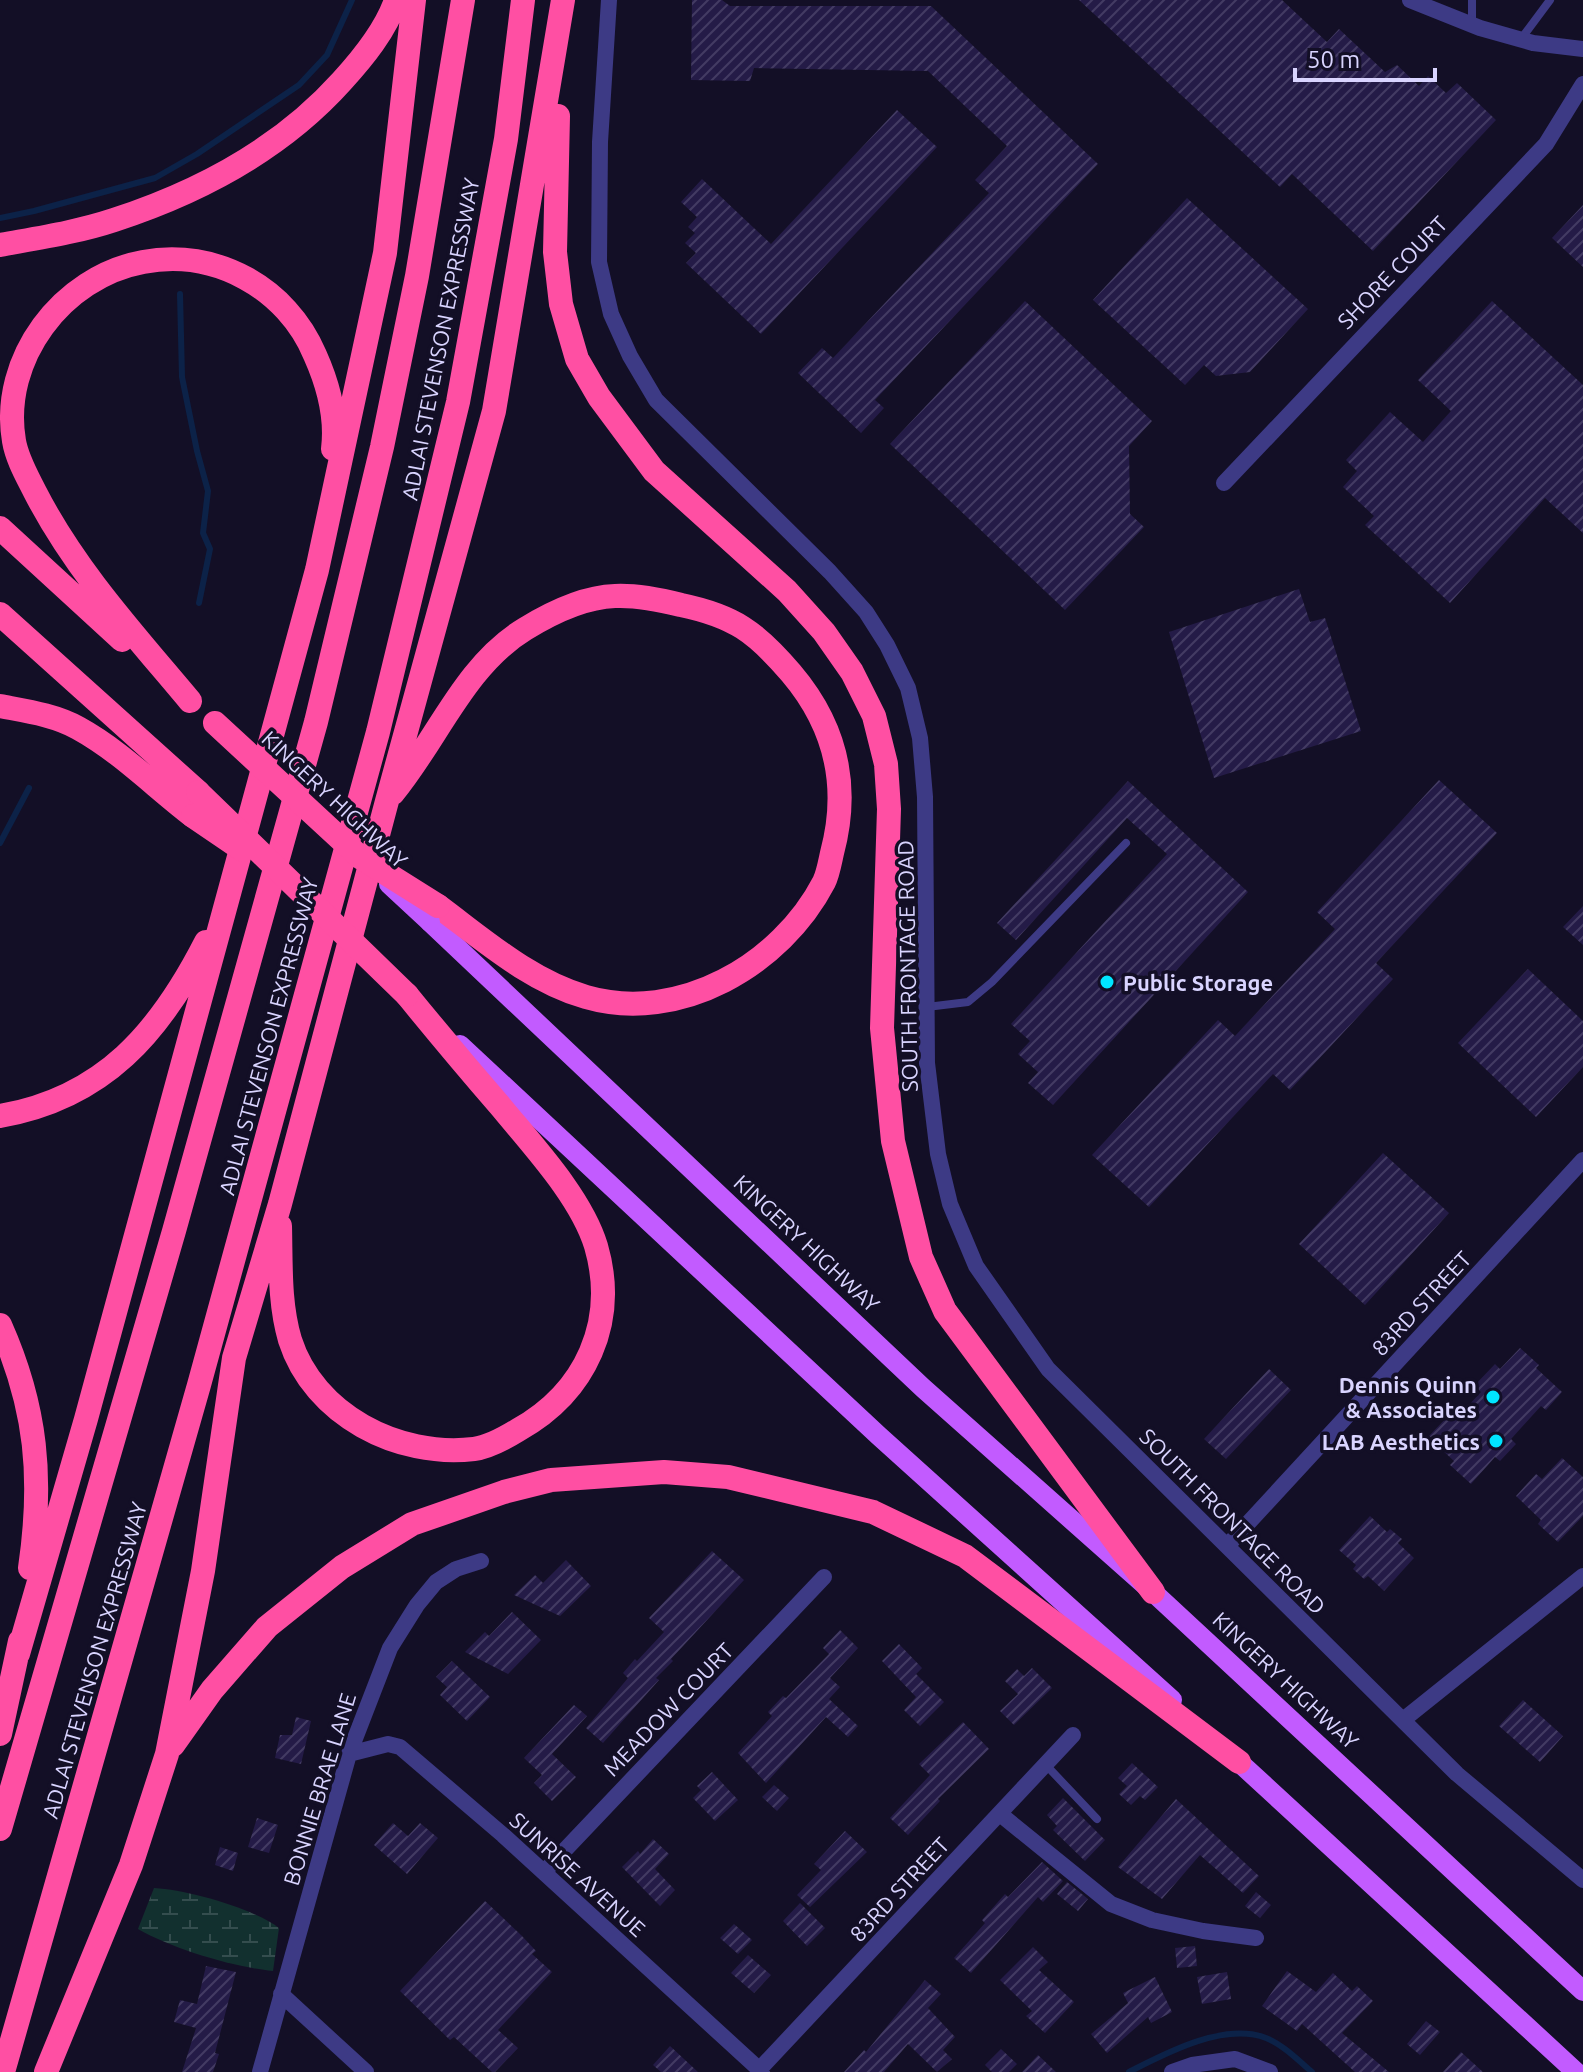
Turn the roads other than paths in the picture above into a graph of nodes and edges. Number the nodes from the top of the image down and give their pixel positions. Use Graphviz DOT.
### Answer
graph roads {
  1 [pos="396,0"];
  2 [pos="414,0"];
  3 [pos="463,0"];
  4 [pos="523,0"];
  5 [pos="609,0"];
  6 [pos="1410,0"];
  7 [pos="1472,0"];
  8 [pos="1550,0"];
  9 [pos="563,4"];
  10 [pos="1472,25"];
  11 [pos="1521,39"];
  12 [pos="1583,49"];
  13 [pos="1583,84"];
  14 [pos="0,245"];
  15 [pos="1224,483"];
  16 [pos="0,528"];
  17 [pos="317,570"];
  18 [pos="0,614"];
  19 [pos="190,701"];
  20 [pos="0,706"];
  21 [pos="387,801"];
  22 [pos="196,804"];
  23 [pos="1126,843"];
  24 [pos="227,901"];
  25 [pos="434,914"];
  26 [pos="407,995"];
  27 [pos="927,1007"];
  28 [pos="0,1116"];
  29 [pos="1583,1160"];
  30 [pos="280,1204"];
  31 [pos="0,1325"];
  32 [pos="1227,1546"];
  33 [pos="481,1561"];
  34 [pos="1583,1576"];
  35 [pos="824,1577"];
  36 [pos="1153,1592"];
  37 [pos="18,1654"];
  38 [pos="1403,1720"];
  39 [pos="0,1734"];
  40 [pos="1073,1735"];
  41 [pos="167,1754"];
  42 [pos="349,1754"];
  43 [pos="1239,1762"];
  44 [pos="1046,1765"];
  45 [pos="1000,1814"];
  46 [pos="1097,1819"];
  47 [pos="0,1829"];
  48 [pos="544,1872"];
  49 [pos="1583,1880"];
  50 [pos="1256,1938"];
  51 [pos="1583,1991"];
  52 [pos="281,1994"];
  53 [pos="760,2071"];
  54 [pos="3,2072"];
  55 [pos="46,2072"];
  56 [pos="260,2072"];
  57 [pos="366,2072"];
  58 [pos="1172,2072"];
  59 [pos="1270,2072"];
  60 [pos="1576,2072"];
  1 -- 14 [label="highway"];
  2 -- 17 [label="highway"];
  3 -- 47 [label="highway, ADLAI STEVENSON EXPRESSWAY"];
  4 -- 54 [label="highway, ADLAI STEVENSON EXPRESSWAY"];
  5 -- 27 [label="street, SOUTH FRONTAGE ROAD"];
  6 -- 10 [label="street"];
  7 -- 10 [label="lane"];
  8 -- 11 [label="lane"];
  9 -- 21 [label="highway"];
  9 -- 36 [label="highway"];
  10 -- 11 [label="street"];
  11 -- 12 [label="street"];
  13 -- 15 [label="street, SHORE COURT"];
  16 -- 19 [label="highway, KINGERY HIGHWAY"];
  17 -- 19 [label="highway"];
  17 -- 24 [label="highway"];
  18 -- 22 [label="highway"];
  19 -- 25 [label="highway, KINGERY HIGHWAY, bridge"];
  20 -- 22 [label="highway"];
  21 -- 25 [label="highway, KINGERY HIGHWAY"];
  21 -- 30 [label="highway"];
  22 -- 26 [label="highway, bridge"];
  23 -- 27 [label="lane"];
  24 -- 28 [label="highway"];
  24 -- 37 [label="highway"];
  25 -- 36 [label="main road, KINGERY HIGHWAY"];
  26 -- 30 [label="highway"];
  26 -- 43 [label="main road"];
  27 -- 32 [label="street, SOUTH FRONTAGE ROAD"];
  29 -- 32 [label="street, 83RD STREET"];
  30 -- 41 [label="highway"];
  31 -- 37 [label="highway"];
  32 -- 38 [label="street, SOUTH FRONTAGE ROAD"];
  33 -- 42 [label="street, BONNIE BRAE LANE"];
  34 -- 38 [label="street"];
  35 -- 48 [label="street, MEADOW COURT"];
  36 -- 51 [label="main road, KINGERY HIGHWAY"];
  37 -- 39 [label="highway"];
  38 -- 49 [label="street, SOUTH FRONTAGE ROAD"];
  40 -- 44 [label="street, 83RD STREET"];
  41 -- 43 [label="highway"];
  41 -- 55 [label="highway"];
  42 -- 48 [label="street, SUNRISE AVENUE"];
  42 -- 52 [label="street, BONNIE BRAE LANE"];
  43 -- 60 [label="main road"];
  44 -- 45 [label="street, 83RD STREET"];
  44 -- 46 [label="lane"];
  45 -- 50 [label="street"];
  45 -- 53 [label="street, 83RD STREET"];
  48 -- 53 [label="street, SUNRISE AVENUE"];
  52 -- 56 [label="street, BONNIE BRAE LANE"];
  52 -- 57 [label="street"];
  58 -- 59 [label="street"];
}
